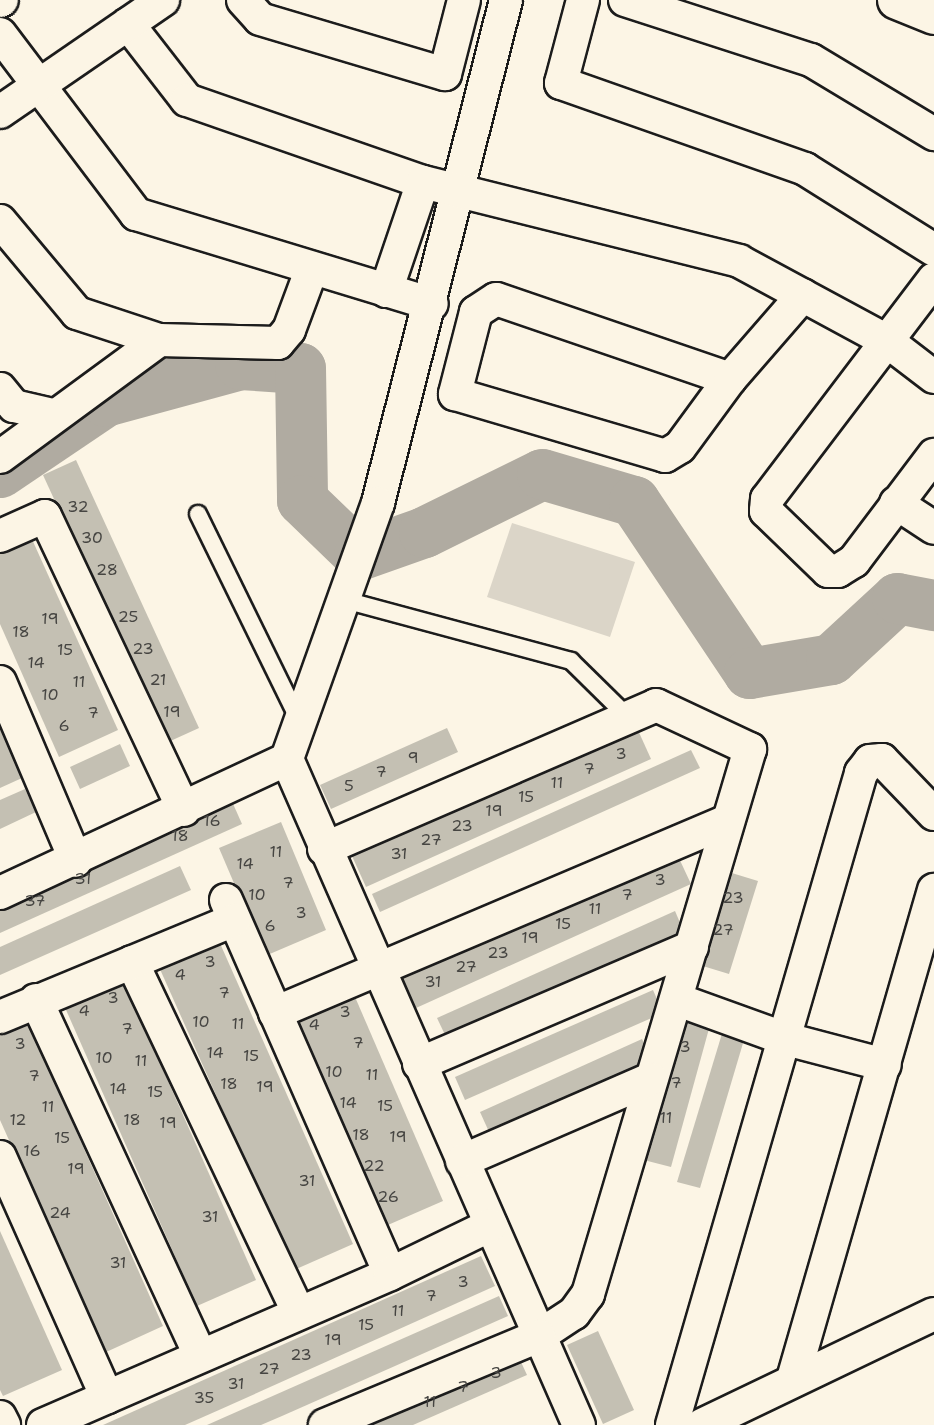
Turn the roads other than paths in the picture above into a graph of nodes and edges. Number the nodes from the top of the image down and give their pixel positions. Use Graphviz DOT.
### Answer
graph roads {
  1 [pos="163,0"];
  2 [pos="243,0"];
  3 [pos="464,0"];
  4 [pos="506,0"];
  5 [pos="583,0"];
  6 [pos="625,0"];
  7 [pos="897,0"];
  8 [pos="934,15"];
  9 [pos="128,24"];
  10 [pos="0,34"];
  11 [pos="445,74"];
  12 [pos="38,83"];
  13 [pos="483,95"];
  14 [pos="0,112"];
  15 [pos="934,134"];
  16 [pos="423,182"];
  17 [pos="458,188"];
  18 [pos="0,221"];
  19 [pos="934,250"];
  20 [pos="312,268"];
  21 [pos="934,279"];
  22 [pos="386,291"];
  23 [pos="803,295"];
  24 [pos="432,304"];
  25 [pos="159,340"];
  26 [pos="887,341"];
  27 [pos="934,377"];
  28 [pos="730,379"];
  29 [pos="0,389"];
  30 [pos="53,415"];
  31 [pos="934,455"];
  32 [pos="0,457"];
  33 [pos="896,503"];
  34 [pos="198,514"];
  35 [pos="934,528"];
  36 [pos="0,536"];
  37 [pos="347,594"];
  38 [pos="0,682"];
  39 [pos="628,717"];
  40 [pos="300,722"];
  41 [pos="286,759"];
  42 [pos="184,810"];
  43 [pos="934,814"];
  44 [pos="728,821"];
  45 [pos="324,849"];
  46 [pos="76,861"];
  47 [pos="934,890"];
  48 [pos="0,893"];
  49 [pos="692,947"];
  50 [pos="132,962"];
  51 [pos="376,969"];
  52 [pos="36,1000"];
  53 [pos="678,1000"];
  54 [pos="275,1013"];
  55 [pos="0,1017"];
  56 [pos="786,1039"];
  57 [pos="419,1064"];
  58 [pos="885,1065"];
  59 [pos="651,1079"];
  60 [pos="0,1157"];
  61 [pos="462,1161"];
  62 [pos="491,1225"];
  63 [pos="390,1274"];
  64 [pos="298,1311"];
  65 [pos="934,1314"];
  66 [pos="539,1336"];
  67 [pos="201,1355"];
  68 [pos="793,1379"];
  69 [pos="107,1397"];
  70 [pos="0,1417"];
  71 [pos="4,1425"];
  72 [pos="43,1425"];
  73 [pos="325,1425"];
  74 [pos="579,1425"];
  75 [pos="672,1425"];
  76 [pos="702,1425"];
  1 -- 9 [label="street"];
  2 -- 11 [label="street"];
  3 -- 11 [label="street"];
  4 -- 13 [label="street"];
  5 -- 19 [label="street"];
  6 -- 15 [label="street"];
  7 -- 8 [label="street"];
  9 -- 12 [label="street"];
  9 -- 16 [label="street"];
  10 -- 12 [label="street"];
  11 -- 13 [label="street"];
  12 -- 14 [label="street"];
  12 -- 20 [label="street"];
  13 -- 17 [label="street"];
  16 -- 17 [label="street"];
  16 -- 22 [label="street"];
  17 -- 23 [label="street"];
  17 -- 24 [label="street"];
  18 -- 25 [label="street"];
  20 -- 22 [label="street"];
  20 -- 25 [label="street"];
  21 -- 26 [label="street"];
  22 -- 24 [label="street"];
  23 -- 26 [label="street"];
  23 -- 28 [label="street"];
  24 -- 37 [label="street"];
  25 -- 30 [label="street"];
  26 -- 27 [label="street"];
  26 -- 33 [label="street"];
  28 -- 28 [label="street"];
  29 -- 30 [label="street"];
  30 -- 32 [label="street"];
  31 -- 33 [label="street"];
  33 -- 35 [label="street"];
  34 -- 40 [label="lane"];
  36 -- 42 [label="street"];
  37 -- 39 [label="lane"];
  37 -- 40 [label="street"];
  38 -- 46 [label="street"];
  39 -- 44 [label="street"];
  39 -- 45 [label="street"];
  40 -- 41 [label="street"];
  41 -- 42 [label="street"];
  41 -- 45 [label="street"];
  42 -- 46 [label="street"];
  43 -- 56 [label="street"];
  44 -- 49 [label="street"];
  44 -- 51 [label="street"];
  45 -- 51 [label="street"];
  46 -- 48 [label="street"];
  47 -- 58 [label="street"];
  49 -- 53 [label="street"];
  49 -- 57 [label="street"];
  50 -- 52 [label="street"];
  50 -- 54 [label="street"];
  50 -- 64 [label="street"];
  51 -- 54 [label="street"];
  51 -- 57 [label="street"];
  52 -- 55 [label="street"];
  52 -- 67 [label="street"];
  53 -- 56 [label="street"];
  53 -- 59 [label="street"];
  54 -- 63 [label="street"];
  56 -- 58 [label="street"];
  56 -- 75 [label="street"];
  57 -- 61 [label="street"];
  58 -- 68 [label="street"];
  59 -- 61 [label="street"];
  59 -- 66 [label="street"];
  60 -- 69 [label="street"];
  61 -- 62 [label="street"];
  62 -- 63 [label="street"];
  62 -- 66 [label="street"];
  63 -- 64 [label="street"];
  64 -- 67 [label="street"];
  65 -- 68 [label="street"];
  66 -- 73 [label="street"];
  66 -- 74 [label="street"];
  67 -- 69 [label="street"];
  68 -- 76 [label="street"];
  69 -- 72 [label="street"];
  70 -- 71 [label="street"];
}
